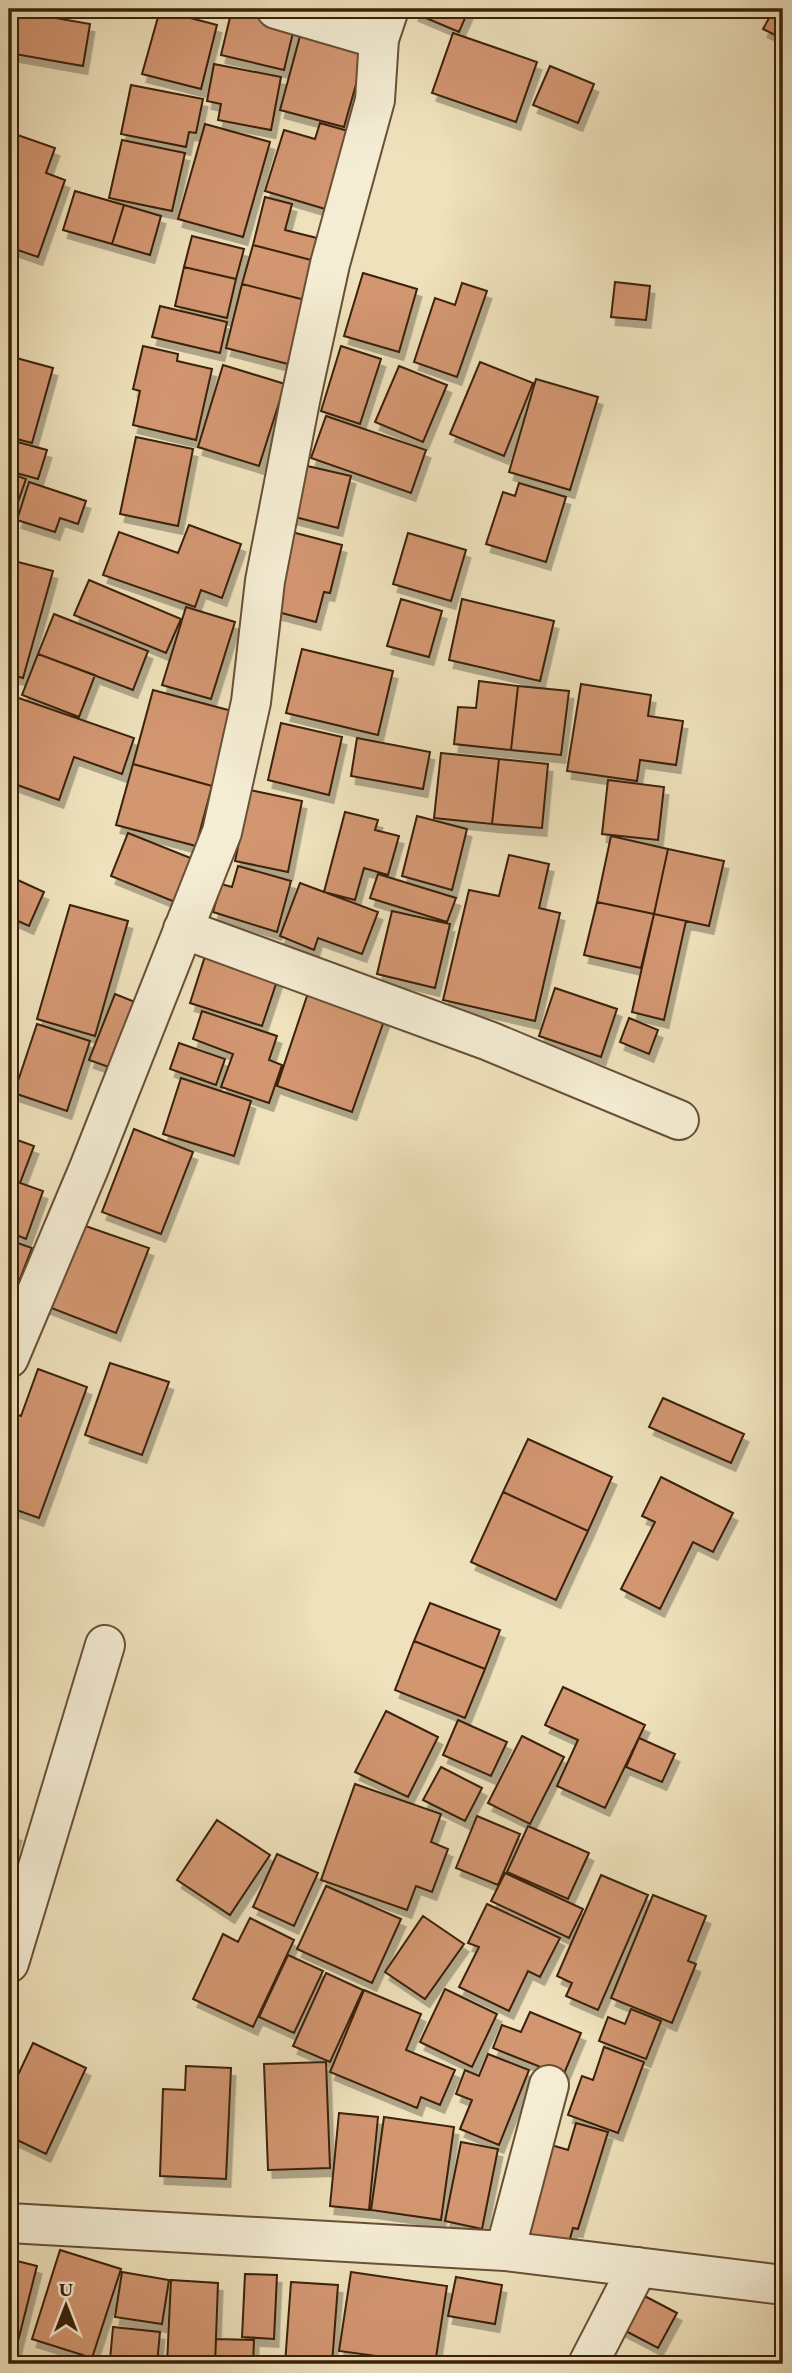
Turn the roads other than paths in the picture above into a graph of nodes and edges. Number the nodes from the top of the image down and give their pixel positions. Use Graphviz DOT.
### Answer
graph roads {
  1 [pos="276,9"];
  2 [pos="384,24"];
  3 [pos="183,929"];
  4 [pos="679,1119"];
  5 [pos="9,1358"];
  6 [pos="105,1645"];
  7 [pos="9,1963"];
  8 [pos="549,2085"];
  9 [pos="9,2223"];
  10 [pos="505,2251"];
  11 [pos="638,2267"];
  12 [pos="783,2285"];
  13 [pos="588,2364"];
  1 -- 2 [label="street"];
  2 -- 3 [label="street"];
  3 -- 4 [label="street"];
  3 -- 5 [label="street"];
  6 -- 7 [label="street"];
  8 -- 10 [label="street"];
  9 -- 10 [label="street"];
  10 -- 11 [label="street"];
  11 -- 12 [label="street"];
  11 -- 13 [label="street"];
}
